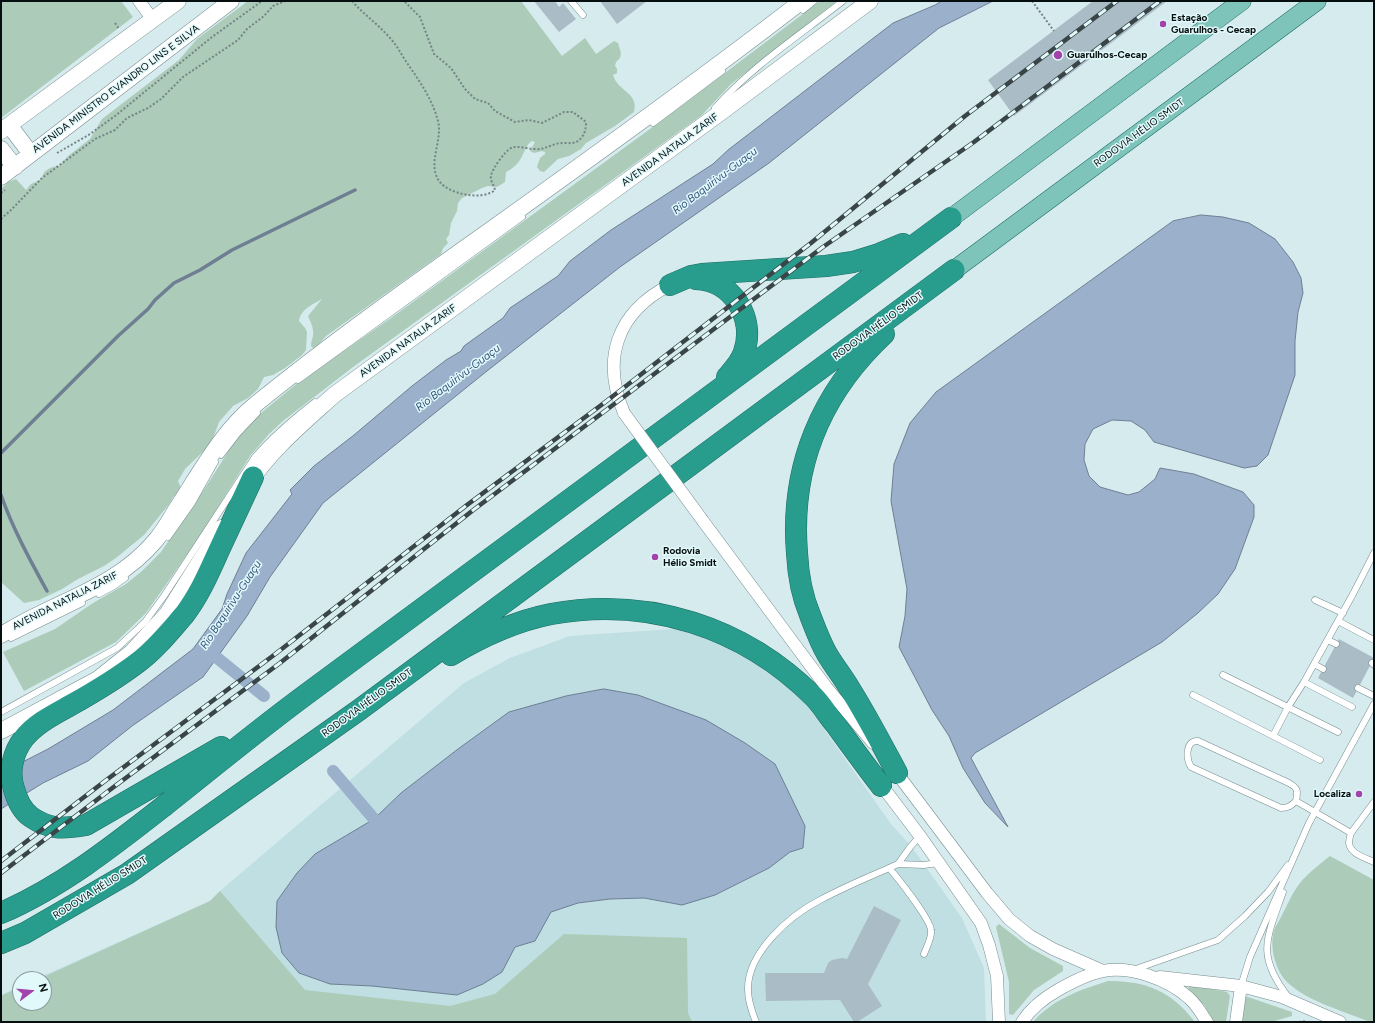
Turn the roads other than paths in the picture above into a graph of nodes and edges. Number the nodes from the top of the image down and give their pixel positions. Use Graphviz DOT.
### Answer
graph roads {
  1 [pos="139,1"];
  2 [pos="178,1"];
  3 [pos="231,1"];
  4 [pos="571,1"];
  5 [pos="788,1"];
  6 [pos="802,1"];
  7 [pos="814,1"];
  8 [pos="843,1"];
  9 [pos="870,1"];
  10 [pos="1242,1"];
  11 [pos="1317,1"];
  12 [pos="583,15"];
  13 [pos="795,16"];
  14 [pos="153,20"];
  15 [pos="752,40"];
  16 [pos="725,69"];
  17 [pos="649,126"];
  18 [pos="5,128"];
  19 [pos="1,149"];
  20 [pos="31,154"];
  21 [pos="15,167"];
  22 [pos="4,183"];
  23 [pos="527,214"];
  24 [pos="951,218"];
  25 [pos="954,270"];
  26 [pos="670,285"];
  27 [pos="426,319"];
  28 [pos="363,365"];
  29 [pos="295,383"];
  30 [pos="263,407"];
  31 [pos="694,410"];
  32 [pos="254,467"];
  33 [pos="164,543"];
  34 [pos="1374,553"];
  35 [pos="128,576"];
  36 [pos="95,596"];
  37 [pos="89,599"];
  38 [pos="1315,600"];
  39 [pos="1343,613"];
  40 [pos="1338,622"];
  41 [pos="4,637"];
  42 [pos="1328,640"];
  43 [pos="1374,640"];
  44 [pos="1336,644"];
  45 [pos="1314,664"];
  46 [pos="1323,669"];
  47 [pos="1223,675"];
  48 [pos="1304,682"];
  49 [pos="827,688"];
  50 [pos="1358,688"];
  51 [pos="1193,695"];
  52 [pos="1374,696"];
  53 [pos="1374,704"];
  54 [pos="290,706"];
  55 [pos="1288,707"];
  56 [pos="1352,707"];
  57 [pos="359,710"];
  58 [pos="1,712"];
  59 [pos="1,731"];
  60 [pos="1338,732"];
  61 [pos="1273,736"];
  62 [pos="1320,760"];
  63 [pos="898,773"];
  64 [pos="881,786"];
  65 [pos="1296,801"];
  66 [pos="1374,802"];
  67 [pos="1315,813"];
  68 [pos="1351,833"];
  69 [pos="920,836"];
  70 [pos="1295,856"];
  71 [pos="1374,862"];
  72 [pos="938,863"];
  73 [pos="898,864"];
  74 [pos="889,868"];
  75 [pos="1,913"];
  76 [pos="1,943"];
  77 [pos="924,954"];
  78 [pos="1103,971"];
  79 [pos="1130,971"];
  80 [pos="1150,976"];
  81 [pos="1241,986"];
  82 [pos="1292,1002"];
  83 [pos="756,1022"];
  84 [pos="999,1022"];
  85 [pos="1022,1022"];
  86 [pos="1207,1022"];
  87 [pos="1236,1022"];
  88 [pos="1340,1022"];
  1 -- 14 [label="street"];
  2 -- 14 [label="main road"];
  3 -- 20 [label="main road, AVENIDA MINISTRO EVANDRO LINS E SILVA"];
  4 -- 12 [label="lane"];
  5 -- 15 [label="main road"];
  6 -- 15 [label="main road, AVENIDA NATALIA ZARIF"];
  7 -- 13 [label="lane"];
  8 -- 27 [label="lane"];
  9 -- 32 [label="main road, AVENIDA NATALIA ZARIF"];
  10 -- 24 [label="main road"];
  11 -- 25 [label="main road, RODOVIA HÉLIO SMIDT"];
  14 -- 18 [label="main road"];
  15 -- 41 [label="main road, AVENIDA NATALIA ZARIF"];
  16 -- 17 [label="lane"];
  18 -- 20 [label="main road"];
  19 -- 21 [label="main road"];
  20 -- 21 [label="main road, AVENIDA MINISTRO EVANDRO LINS E SILVA"];
  21 -- 22 [label="main road, AVENIDA MINISTRO EVANDRO LINS E SILVA"];
  23 -- 29 [label="lane"];
  24 -- 26 [label="highway"];
  24 -- 31 [label="highway"];
  25 -- 57 [label="highway, RODOVIA HÉLIO SMIDT"];
  25 -- 63 [label="highway"];
  26 -- 31 [label="highway"];
  26 -- 49 [label="street, bridge"];
  28 -- 32 [label="lane"];
  30 -- 33 [label="lane"];
  31 -- 54 [label="highway"];
  32 -- 54 [label="highway"];
  32 -- 58 [label="lane"];
  32 -- 59 [label="main road, AVENIDA NATALIA ZARIF"];
  34 -- 39 [label="lane"];
  35 -- 36 [label="lane"];
  37 -- 41 [label="lane"];
  38 -- 39 [label="lane"];
  39 -- 40 [label="lane"];
  40 -- 42 [label="lane"];
  40 -- 43 [label="lane"];
  42 -- 44 [label="lane"];
  42 -- 45 [label="lane"];
  45 -- 46 [label="lane"];
  45 -- 48 [label="lane"];
  47 -- 55 [label="lane"];
  48 -- 55 [label="lane"];
  48 -- 56 [label="lane"];
  49 -- 63 [label="street"];
  49 -- 64 [label="street"];
  50 -- 52 [label="lane"];
  51 -- 61 [label="lane"];
  53 -- 67 [label="lane"];
  54 -- 75 [label="highway"];
  55 -- 60 [label="lane"];
  55 -- 61 [label="lane"];
  57 -- 64 [label="highway"];
  57 -- 76 [label="highway, RODOVIA HÉLIO SMIDT"];
  61 -- 62 [label="lane"];
  63 -- 78 [label="street"];
  64 -- 69 [label="street"];
  65 -- 65 [label="lane"];
  65 -- 67 [label="lane"];
  66 -- 68 [label="lane"];
  67 -- 68 [label="lane"];
  67 -- 70 [label="lane"];
  68 -- 71 [label="lane"];
  69 -- 72 [label="street"];
  69 -- 73 [label="lane"];
  70 -- 79 [label="lane"];
  70 -- 81 [label="lane"];
  70 -- 82 [label="lane"];
  72 -- 73 [label="lane"];
  72 -- 84 [label="street"];
  73 -- 74 [label="lane"];
  74 -- 77 [label="lane"];
  74 -- 83 [label="lane"];
  78 -- 79 [label="street"];
  78 -- 85 [label="street"];
  79 -- 80 [label="street"];
  80 -- 81 [label="street"];
  80 -- 86 [label="street"];
  81 -- 82 [label="street"];
  81 -- 87 [label="street"];
  82 -- 88 [label="street"];
}
